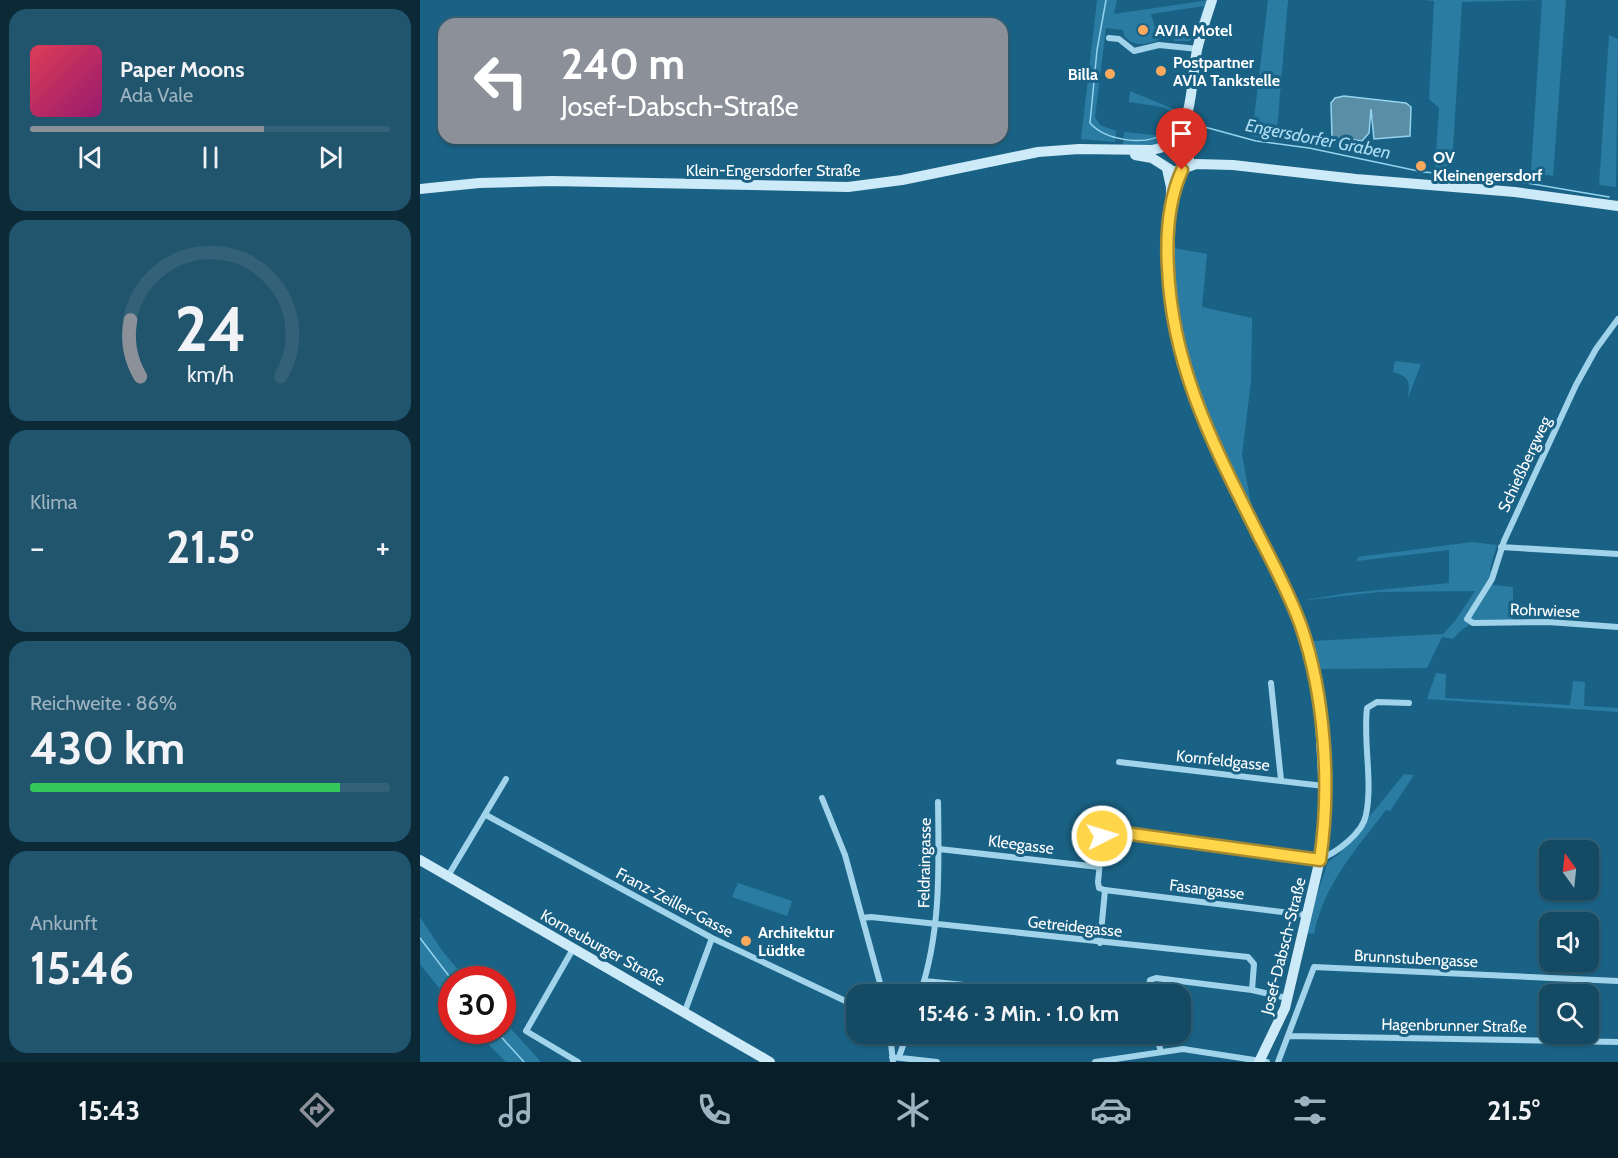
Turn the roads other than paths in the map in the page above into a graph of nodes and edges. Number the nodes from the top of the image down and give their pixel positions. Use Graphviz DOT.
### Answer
graph roads {
  1 [pos="1212,0"];
  2 [pos="1109,38"];
  3 [pos="1198,49"];
  4 [pos="1186,116"];
  5 [pos="1170,145"];
  6 [pos="1122,151"];
  7 [pos="1187,151"];
  8 [pos="1233,165"];
  9 [pos="1164,166"];
  10 [pos="1184,168"];
  11 [pos="420,189"];
  12 [pos="1618,206"];
  13 [pos="1170,214"];
  14 [pos="1618,319"];
  15 [pos="1501,547"];
  16 [pos="1618,554"];
  17 [pos="1471,623"];
  18 [pos="1618,627"];
  19 [pos="1271,683"];
  20 [pos="1409,703"];
  21 [pos="1119,762"];
  22 [pos="506,779"];
  23 [pos="1281,780"];
  24 [pos="1324,786"];
  25 [pos="822,798"];
  26 [pos="938,802"];
  27 [pos="486,815"];
  28 [pos="939,849"];
  29 [pos="420,860"];
  30 [pos="1320,860"];
  31 [pos="1099,867"];
  32 [pos="448,876"];
  33 [pos="1105,890"];
  34 [pos="1306,915"];
  35 [pos="862,918"];
  36 [pos="937,925"];
  37 [pos="711,938"];
  38 [pos="1100,943"];
  39 [pos="573,949"];
  40 [pos="925,981"];
  41 [pos="1618,981"];
  42 [pos="880,984"];
  43 [pos="924,984"];
  44 [pos="954,984"];
  45 [pos="1149,984"];
  46 [pos="1252,990"];
  47 [pos="1287,998"];
  48 [pos="846,1001"];
  49 [pos="685,1011"];
  50 [pos="1289,1036"];
  51 [pos="1618,1042"];
  52 [pos="892,1044"];
  53 [pos="902,1044"];
  54 [pos="1159,1044"];
  55 [pos="1161,1052"];
  56 [pos="895,1059"];
  57 [pos="1262,1061"];
  58 [pos="578,1062"];
  59 [pos="770,1062"];
  60 [pos="937,1062"];
  61 [pos="1095,1062"];
  62 [pos="1278,1062"];
  1 -- 3 [label="main road"];
  2 -- 3 [label="street"];
  3 -- 4 [label="main road"];
  4 -- 5 [label="main road"];
  4 -- 7 [label="main road"];
  5 -- 6 [label="main road, Klein-Engersdorfer Straße"];
  5 -- 7 [label="main road"];
  5 -- 9 [label="main road"];
  6 -- 9 [label="main road, Klein-Engersdorfer Straße"];
  6 -- 11 [label="main road, Klein-Engersdorfer Straße"];
  7 -- 8 [label="main road"];
  7 -- 10 [label="main road"];
  8 -- 10 [label="main road"];
  8 -- 12 [label="main road"];
  9 -- 10 [label="main road"];
  9 -- 13 [label="main road, Josef-Dabsch-Straße"];
  10 -- 13 [label="main road, Josef-Dabsch-Straße"];
  13 -- 24 [label="main road, Josef-Dabsch-Straße"];
  14 -- 15 [label="street, Schießbergweg"];
  15 -- 16 [label="street"];
  15 -- 17 [label="street, Schießbergweg"];
  17 -- 18 [label="street, Rohrwiese"];
  19 -- 23 [label="street"];
  20 -- 30 [label="street"];
  21 -- 23 [label="street, Kornfeldgasse"];
  22 -- 27 [label="street"];
  23 -- 24 [label="street, Kornfeldgasse"];
  24 -- 30 [label="main road, Josef-Dabsch-Straße"];
  25 -- 35 [label="street"];
  26 -- 28 [label="street, Feldraingasse"];
  27 -- 32 [label="street"];
  27 -- 37 [label="street, Franz-Zeiller-Gasse"];
  28 -- 31 [label="street, Kleegasse"];
  28 -- 36 [label="street, Feldraingasse"];
  29 -- 32 [label="main road, Korneuburger Straße"];
  30 -- 31 [label="street"];
  30 -- 34 [label="main road, Josef-Dabsch-Straße"];
  31 -- 33 [label="street"];
  32 -- 39 [label="main road, Korneuburger Straße"];
  33 -- 34 [label="street, Fasangasse"];
  33 -- 38 [label="street"];
  34 -- 47 [label="main road, Josef-Dabsch-Straße"];
  35 -- 36 [label="street, Getreidegasse"];
  35 -- 42 [label="street"];
  36 -- 38 [label="street, Getreidegasse"];
  36 -- 40 [label="street, Feldraingasse"];
  37 -- 48 [label="street, Franz-Zeiller-Gasse"];
  37 -- 49 [label="street"];
  38 -- 46 [label="street, Getreidegasse"];
  39 -- 49 [label="main road, Korneuburger Straße"];
  39 -- 58 [label="street"];
  40 -- 43 [label="street, Feldraingasse"];
  40 -- 44 [label="street"];
  41 -- 50 [label="street, Brunnstubengasse"];
  45 -- 46 [label="street"];
  46 -- 47 [label="street"];
  47 -- 57 [label="main road, Josef-Dabsch-Straße"];
  49 -- 59 [label="main road, Korneuburger Straße"];
  50 -- 51 [label="street, Hagenbrunner Straße"];
  50 -- 62 [label="street, Brunnstubengasse"];
  52 -- 56 [label="street"];
  53 -- 56 [label="street"];
  54 -- 55 [label="street"];
  55 -- 57 [label="street"];
  55 -- 61 [label="street"];
  56 -- 60 [label="street"];
}
